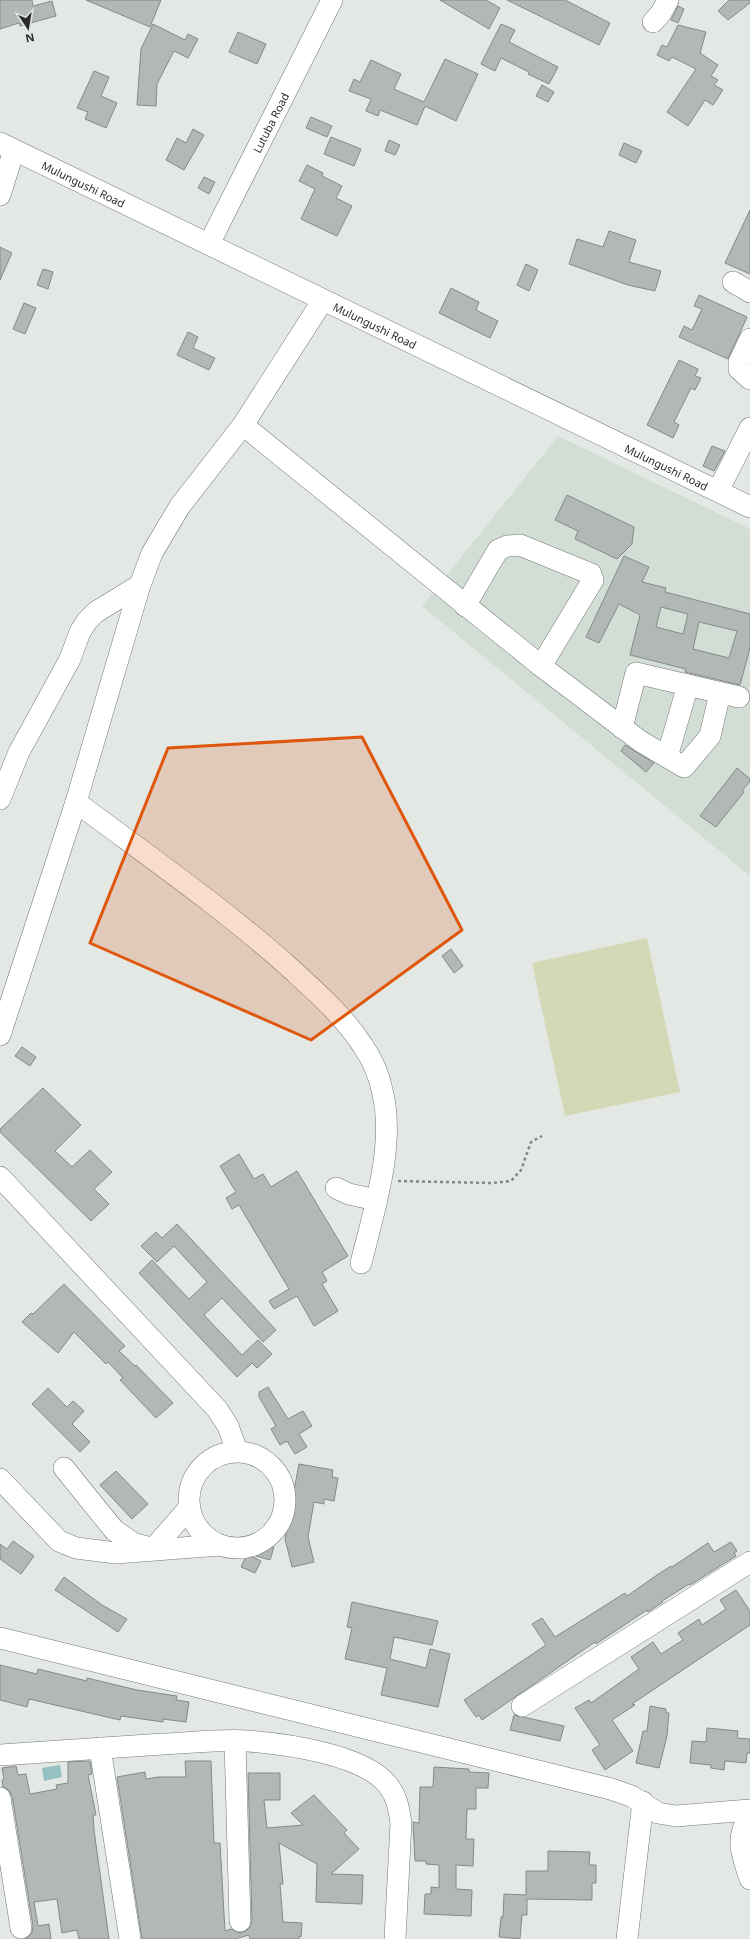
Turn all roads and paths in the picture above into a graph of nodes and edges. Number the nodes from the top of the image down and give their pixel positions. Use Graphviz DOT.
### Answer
graph roads {
  1 [pos="332,0"];
  2 [pos="668,0"];
  3 [pos="653,22"];
  4 [pos="7,147"];
  5 [pos="0,195"];
  6 [pos="209,244"];
  7 [pos="324,300"];
  8 [pos="750,339"];
  9 [pos="750,379"];
  10 [pos="243,425"];
  11 [pos="750,428"];
  12 [pos="718,490"];
  13 [pos="750,507"];
  14 [pos="140,585"];
  15 [pos="466,606"];
  16 [pos="541,666"];
  17 [pos="688,685"];
  18 [pos="622,728"];
  19 [pos="668,758"];
  20 [pos="0,800"];
  21 [pos="76,802"];
  22 [pos="0,1035"];
  23 [pos="542,1136"];
  24 [pos="0,1177"];
  25 [pos="381,1177"];
  26 [pos="336,1188"];
  27 [pos="376,1200"];
  28 [pos="361,1263"];
  29 [pos="237,1451"];
  30 [pos="64,1468"];
  31 [pos="0,1479"];
  32 [pos="189,1508"];
  33 [pos="220,1545"];
  34 [pos="153,1549"];
  35 [pos="750,1562"];
  36 [pos="0,1638"];
  37 [pos="522,1706"];
  38 [pos="235,1741"];
  39 [pos="100,1748"];
  40 [pos="0,1755"];
  41 [pos="0,1798"];
  42 [pos="643,1802"];
  43 [pos="750,1810"];
  44 [pos="750,1813"];
  45 [pos="750,1879"];
  46 [pos="240,1921"];
  47 [pos="21,1928"];
  48 [pos="130,1939"];
  49 [pos="395,1939"];
  50 [pos="627,1939"];
  1 -- 6 [label="street, Lutuba Road"];
  2 -- 3 [label="street"];
  4 -- 5 [label="street"];
  4 -- 6 [label="street, Mulungushi Road"];
  6 -- 7 [label="street, Mulungushi Road"];
  7 -- 10 [label="street"];
  7 -- 12 [label="street, Mulungushi Road"];
  8 -- 9 [label="street"];
  10 -- 14 [label="street"];
  10 -- 15 [label="street"];
  11 -- 12 [label="street"];
  12 -- 13 [label="street, Mulungushi Road"];
  14 -- 20 [label="street"];
  14 -- 21 [label="street"];
  15 -- 16 [label="street"];
  15 -- 16 [label="street"];
  16 -- 18 [label="street"];
  17 -- 18 [label="street"];
  17 -- 19 [label="street"];
  17 -- 19 [label="street"];
  18 -- 19 [label="street"];
  21 -- 22 [label="street"];
  21 -- 25 [label="street"];
  23 -- 25 [label="path"];
  24 -- 29 [label="street"];
  25 -- 27 [label="street"];
  26 -- 27 [label="street"];
  27 -- 28 [label="street"];
  29 -- 32 [label="street"];
  29 -- 33 [label="street"];
  30 -- 34 [label="street"];
  31 -- 34 [label="street"];
  32 -- 33 [label="street"];
  32 -- 34 [label="street"];
  33 -- 34 [label="street"];
  35 -- 37 [label="street"];
  36 -- 42 [label="street"];
  38 -- 39 [label="street"];
  38 -- 46 [label="street"];
  38 -- 49 [label="street"];
  39 -- 40 [label="street"];
  39 -- 48 [label="street"];
  41 -- 47 [label="street"];
  42 -- 43 [label="street"];
  42 -- 50 [label="street"];
  44 -- 45 [label="street"];
}
